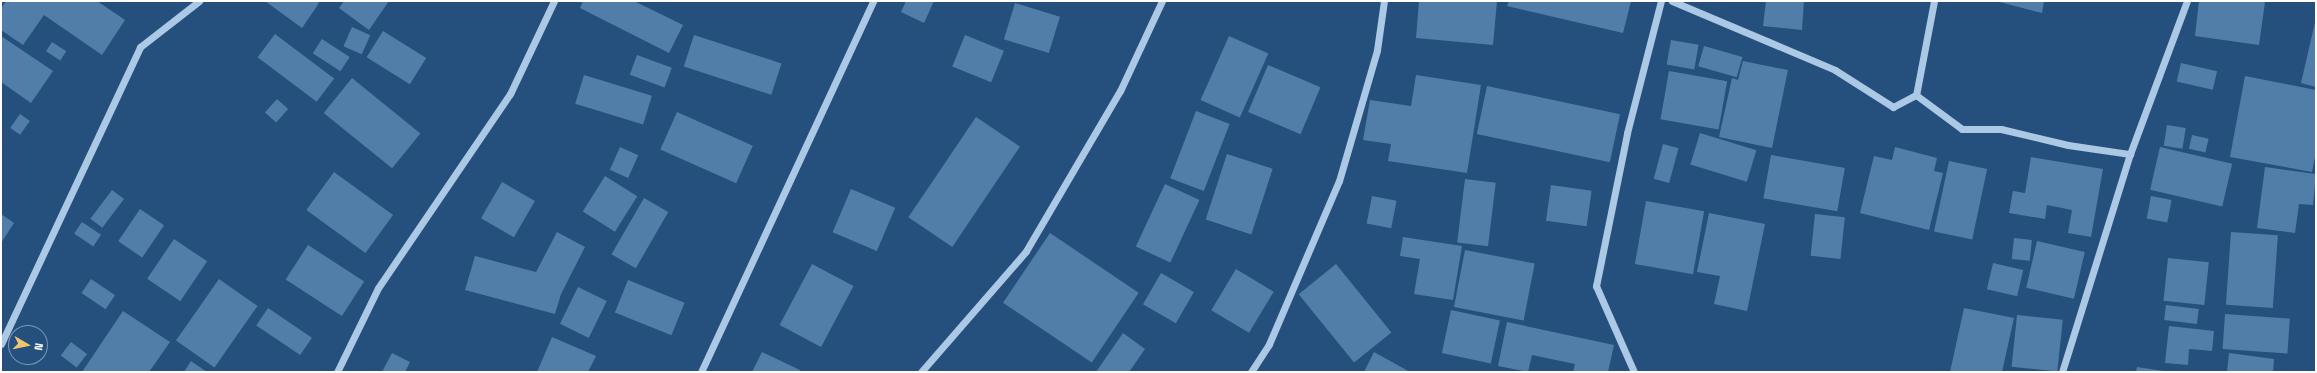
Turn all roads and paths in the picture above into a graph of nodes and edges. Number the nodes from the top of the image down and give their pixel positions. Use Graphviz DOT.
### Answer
graph roads {
  1 [pos="199,1"];
  2 [pos="554,1"];
  3 [pos="873,1"];
  4 [pos="1162,1"];
  5 [pos="1384,1"];
  6 [pos="1661,1"];
  7 [pos="1672,1"];
  8 [pos="1934,1"];
  9 [pos="2187,1"];
  10 [pos="1916,95"];
  11 [pos="2130,154"];
  12 [pos="1,344"];
  13 [pos="338,372"];
  14 [pos="701,372"];
  15 [pos="921,372"];
  16 [pos="1251,372"];
  17 [pos="1634,372"];
  18 [pos="2062,372"];
  1 -- 12 [label="street"];
  2 -- 13 [label="street"];
  3 -- 14 [label="street"];
  4 -- 15 [label="street"];
  5 -- 16 [label="street"];
  6 -- 17 [label="street"];
  7 -- 10 [label="street"];
  8 -- 10 [label="street"];
  9 -- 11 [label="street"];
  10 -- 11 [label="street"];
  11 -- 18 [label="street"];
}
